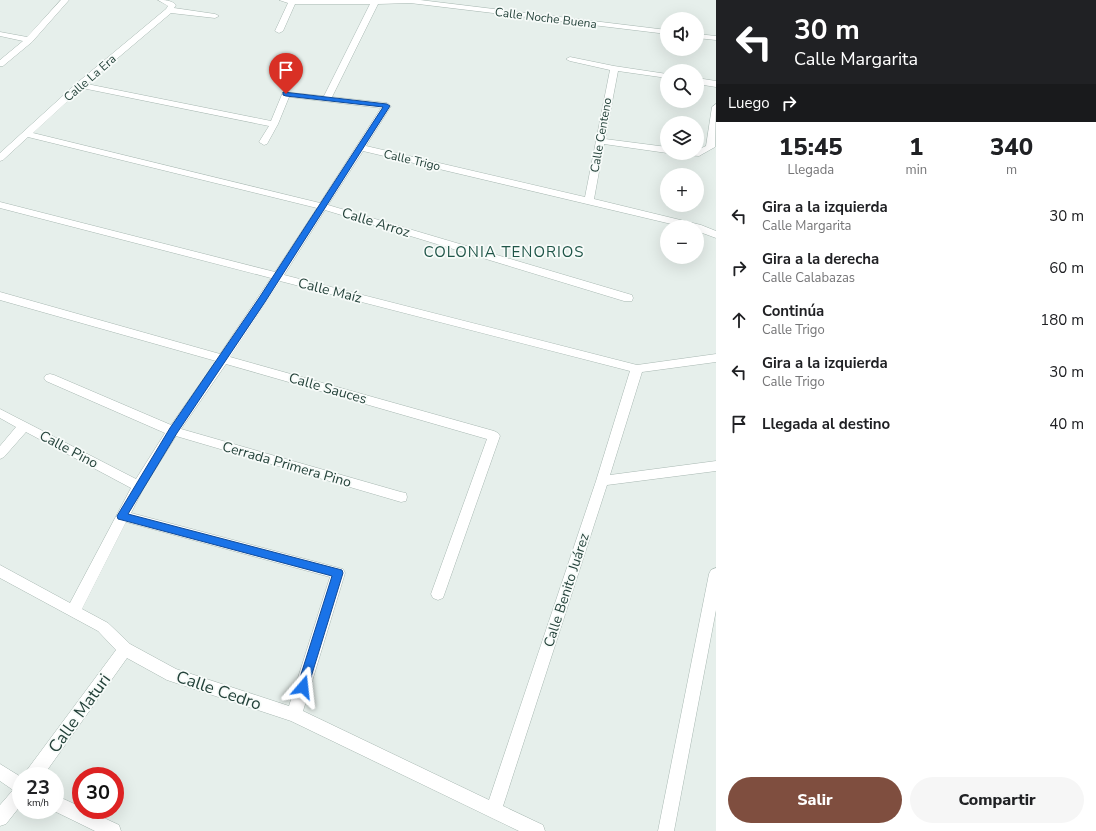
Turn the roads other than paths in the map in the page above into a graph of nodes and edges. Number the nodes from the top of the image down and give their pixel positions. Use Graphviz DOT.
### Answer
graph roads {
  1 [pos="65,0"];
  2 [pos="162,0"];
  3 [pos="283,0"];
  4 [pos="376,0"];
  5 [pos="292,2"];
  6 [pos="169,10"];
  7 [pos="215,16"];
  8 [pos="279,31"];
  9 [pos="660,31"];
  10 [pos="0,34"];
  11 [pos="704,37"];
  12 [pos="716,38"];
  13 [pos="29,40"];
  14 [pos="570,59"];
  15 [pos="0,64"];
  16 [pos="614,68"];
  17 [pos="660,75"];
  18 [pos="704,82"];
  19 [pos="716,84"];
  20 [pos="80,85"];
  21 [pos="327,98"];
  22 [pos="716,107"];
  23 [pos="274,124"];
  24 [pos="26,134"];
  25 [pos="600,141"];
  26 [pos="264,142"];
  27 [pos="361,148"];
  28 [pos="660,149"];
  29 [pos="704,151"];
  30 [pos="0,158"];
  31 [pos="589,201"];
  32 [pos="0,205"];
  33 [pos="322,206"];
  34 [pos="670,220"];
  35 [pos="704,230"];
  36 [pos="716,235"];
  37 [pos="278,277"];
  38 [pos="0,296"];
  39 [pos="628,298"];
  40 [pos="224,358"];
  41 [pos="716,358"];
  42 [pos="637,369"];
  43 [pos="50,378"];
  44 [pos="0,413"];
  45 [pos="24,426"];
  46 [pos="173,431"];
  47 [pos="0,454"];
  48 [pos="716,466"];
  49 [pos="602,480"];
  50 [pos="138,486"];
  51 [pos="401,497"];
  52 [pos="122,516"];
  53 [pos="0,571"];
  54 [pos="716,574"];
  55 [pos="438,594"];
  56 [pos="73,612"];
  57 [pos="125,649"];
  58 [pos="294,716"];
  59 [pos="40,767"];
  60 [pos="0,772"];
  61 [pos="12,780"];
  62 [pos="12,803"];
  63 [pos="64,807"];
  64 [pos="493,811"];
  65 [pos="0,818"];
  66 [pos="113,831"];
  67 [pos="537,831"];
  68 [pos="666,831"];
  1 -- 13 [label="street"];
  2 -- 6 [label="street"];
  3 -- 5 [label="street, Calle Noche Buena"];
  4 -- 5 [label="street, Calle Noche Buena"];
  4 -- 9 [label="street, Calle Noche Buena"];
  4 -- 21 [label="street"];
  5 -- 8 [label="street"];
  6 -- 7 [label="street"];
  6 -- 20 [label="street, Calle La Era"];
  10 -- 13 [label="street"];
  11 -- 12 [label="street"];
  13 -- 15 [label="street"];
  14 -- 16 [label="street"];
  16 -- 17 [label="street"];
  16 -- 25 [label="street, Calle Centeno"];
  18 -- 19 [label="street"];
  20 -- 23 [label="street"];
  20 -- 24 [label="street, Calle La Era"];
  21 -- 23 [label="street, Calle Trigo"];
  21 -- 27 [label="street, Calle Trigo"];
  22 -- 29 [label="street"];
  23 -- 26 [label="street"];
  24 -- 30 [label="street, Calle La Era"];
  24 -- 33 [label="street, Calle Arroz"];
  25 -- 28 [label="street"];
  25 -- 31 [label="street, Calle Centeno"];
  27 -- 31 [label="street, Calle Trigo"];
  27 -- 33 [label="street"];
  31 -- 34 [label="street, Calle Trigo"];
  32 -- 37 [label="street, Calle Maíz"];
  33 -- 37 [label="street"];
  33 -- 39 [label="street, Calle Arroz"];
  35 -- 36 [label="street, Calle Trigo"];
  37 -- 40 [label="street"];
  37 -- 42 [label="street, Calle Maíz"];
  38 -- 40 [label="street, Calle Sauces"];
  40 -- 46 [label="street"];
  40 -- 55 [label="street, Calle Sauces"];
  41 -- 42 [label="street"];
  42 -- 49 [label="street, Calle Benito Juárez"];
  43 -- 46 [label="street, Cerrada Primera Pino"];
  44 -- 45 [label="street, Calle Pino"];
  45 -- 47 [label="street"];
  45 -- 50 [label="street, Calle Pino"];
  46 -- 50 [label="street"];
  46 -- 51 [label="street, Cerrada Primera Pino"];
  48 -- 49 [label="street"];
  49 -- 64 [label="street, Calle Benito Juárez"];
  50 -- 52 [label="street"];
  52 -- 56 [label="street"];
  52 -- 58 [label="street"];
  53 -- 56 [label="street, Calle Cedro"];
  54 -- 68 [label="street"];
  56 -- 57 [label="street, Calle Cedro"];
  57 -- 58 [label="street, Calle Cedro"];
  57 -- 59 [label="street, Calle Maturi"];
  58 -- 64 [label="street, Calle Cedro"];
  60 -- 61 [label="street"];
  62 -- 65 [label="street"];
  63 -- 66 [label="street"];
  64 -- 67 [label="street, Calle Cedro"];
}
